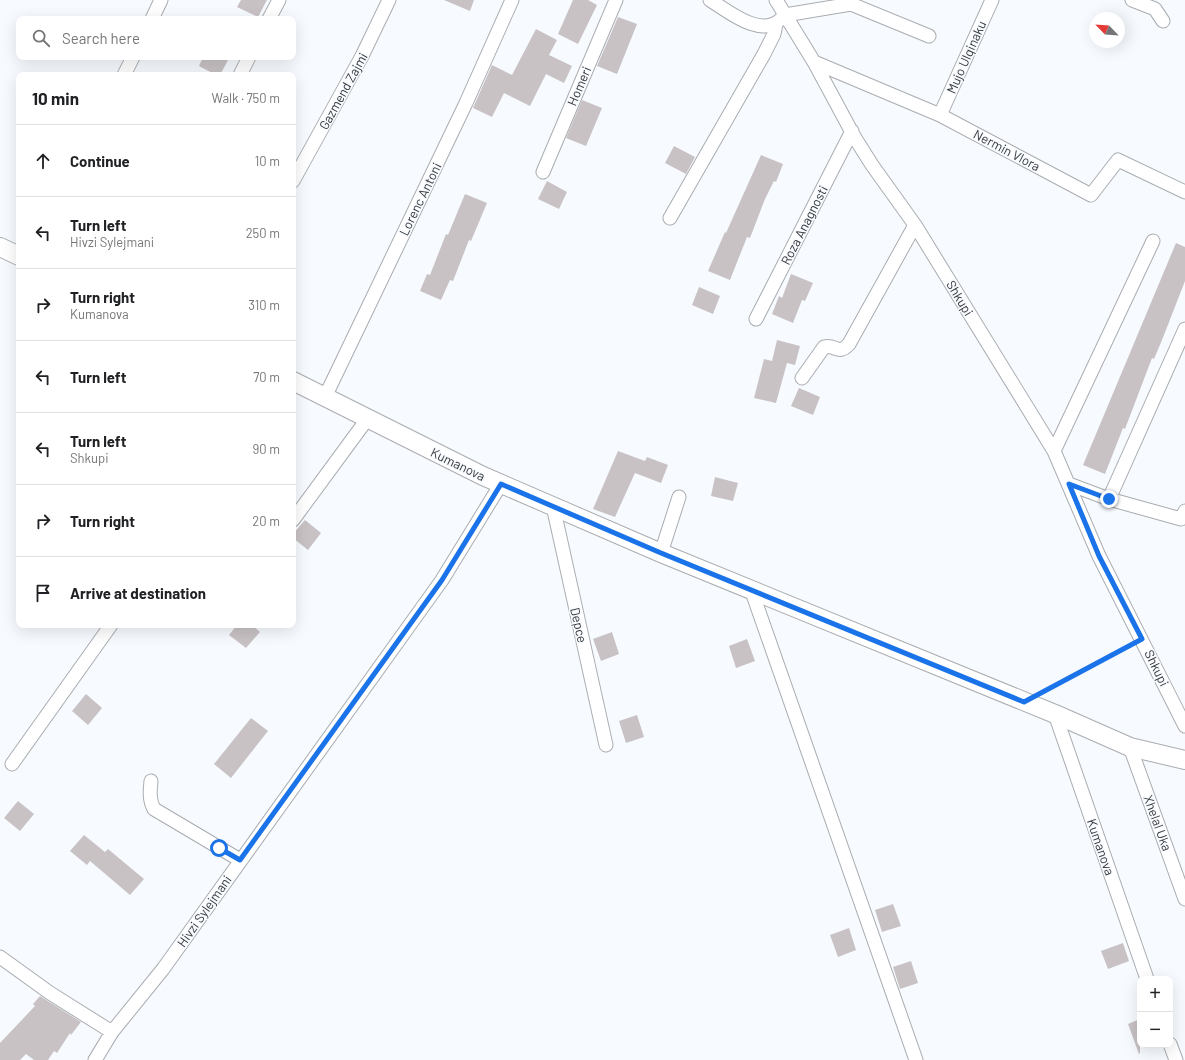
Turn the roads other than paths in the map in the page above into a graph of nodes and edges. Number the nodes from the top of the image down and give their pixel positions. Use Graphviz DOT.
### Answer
graph roads {
  1 [pos="161,0"];
  2 [pos="279,0"];
  3 [pos="389,0"];
  4 [pos="512,0"];
  5 [pos="616,0"];
  6 [pos="710,0"];
  7 [pos="776,0"];
  8 [pos="992,0"];
  9 [pos="1132,0"];
  10 [pos="153,16"];
  11 [pos="271,16"];
  12 [pos="780,20"];
  13 [pos="1164,21"];
  14 [pos="929,36"];
  15 [pos="132,60"];
  16 [pos="248,60"];
  17 [pos="814,62"];
  18 [pos="126,72"];
  19 [pos="242,72"];
  20 [pos="940,115"];
  21 [pos="852,131"];
  22 [pos="543,172"];
  23 [pos="296,176"];
  24 [pos="1185,192"];
  25 [pos="670,218"];
  26 [pos="915,224"];
  27 [pos="1153,241"];
  28 [pos="0,247"];
  29 [pos="16,255"];
  30 [pos="756,319"];
  31 [pos="1185,329"];
  32 [pos="802,378"];
  33 [pos="296,382"];
  34 [pos="325,397"];
  35 [pos="368,418"];
  36 [pos="1054,451"];
  37 [pos="501,484"];
  38 [pos="1069,484"];
  39 [pos="679,497"];
  40 [pos="1109,499"];
  41 [pos="553,506"];
  42 [pos="1185,511"];
  43 [pos="296,516"];
  44 [pos="661,553"];
  45 [pos="751,590"];
  46 [pos="109,628"];
  47 [pos="1054,714"];
  48 [pos="1185,726"];
  49 [pos="606,745"];
  50 [pos="1130,747"];
  51 [pos="1185,760"];
  52 [pos="12,764"];
  53 [pos="152,780"];
  54 [pos="240,860"];
  55 [pos="1185,899"];
  56 [pos="0,957"];
  57 [pos="1146,976"];
  58 [pos="112,1032"];
  59 [pos="1172,1048"];
  60 [pos="95,1060"];
  61 [pos="916,1060"];
  62 [pos="1176,1060"];
  1 -- 10 [label="street"];
  2 -- 11 [label="street"];
  3 -- 23 [label="street, Gazmend Zajmi"];
  4 -- 34 [label="street, Lorenc Antoni"];
  5 -- 22 [label="street, Homeri"];
  6 -- 12 [label="street"];
  7 -- 12 [label="street, Shkupi"];
  8 -- 20 [label="street, Mujo Ulqinaku"];
  9 -- 13 [label="street"];
  12 -- 14 [label="street"];
  12 -- 17 [label="street, Shkupi"];
  12 -- 25 [label="street"];
  15 -- 18 [label="street"];
  16 -- 19 [label="street"];
  17 -- 20 [label="street, Nermin Vlora"];
  17 -- 21 [label="street, Shkupi"];
  20 -- 24 [label="street, Nermin Vlora"];
  21 -- 26 [label="street, Shkupi"];
  21 -- 30 [label="street, Roza Anagnosti"];
  26 -- 32 [label="street"];
  26 -- 36 [label="street, Shkupi"];
  27 -- 36 [label="street"];
  28 -- 29 [label="main road"];
  31 -- 40 [label="street"];
  33 -- 34 [label="main road, Kumanova"];
  34 -- 35 [label="main road, Kumanova"];
  35 -- 37 [label="main road, Kumanova"];
  35 -- 43 [label="street"];
  36 -- 38 [label="street, Shkupi"];
  37 -- 41 [label="main road, Kumanova"];
  37 -- 54 [label="street, Hivzi Sylejmani"];
  38 -- 40 [label="street"];
  38 -- 48 [label="street, Shkupi"];
  39 -- 44 [label="street"];
  40 -- 42 [label="street"];
  41 -- 44 [label="main road, Kumanova"];
  41 -- 49 [label="street, Depce"];
  44 -- 45 [label="main road, Kumanova"];
  45 -- 47 [label="main road, Kumanova"];
  45 -- 61 [label="street"];
  46 -- 52 [label="street"];
  47 -- 50 [label="main road, Kumanova"];
  47 -- 57 [label="street, Kumanova"];
  50 -- 51 [label="main road, Kumanova"];
  50 -- 55 [label="street, Xhelal Uka"];
  53 -- 54 [label="street"];
  54 -- 58 [label="street, Hivzi Sylejmani"];
  56 -- 58 [label="street"];
  58 -- 60 [label="street, Hivzi Sylejmani"];
  59 -- 62 [label="street"];
}
